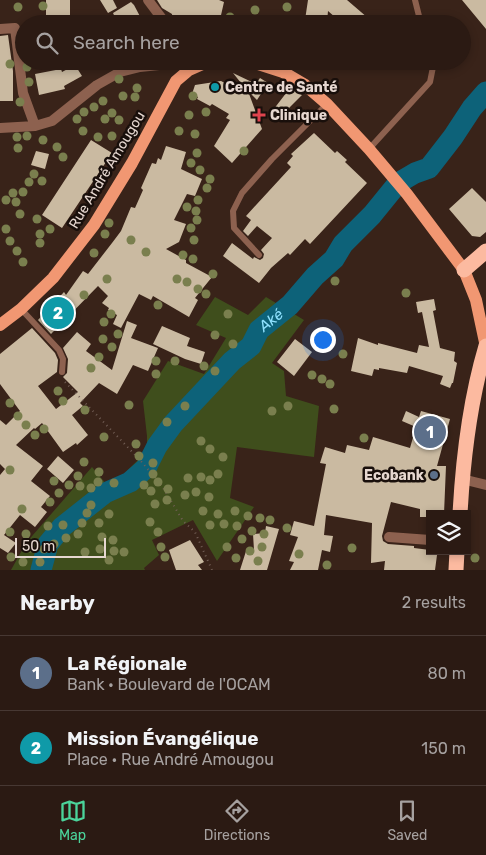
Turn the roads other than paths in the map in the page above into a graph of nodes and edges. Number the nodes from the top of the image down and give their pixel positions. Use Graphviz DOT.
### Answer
graph roads {
  1 [pos="148,0"];
  2 [pos="415,0"];
  3 [pos="159,15"];
  4 [pos="419,15"];
  5 [pos="15,28"];
  6 [pos="0,29"];
  7 [pos="20,70"];
  8 [pos="128,70"];
  9 [pos="179,70"];
  10 [pos="277,70"];
  11 [pos="432,70"];
  12 [pos="327,104"];
  13 [pos="35,126"];
  14 [pos="0,128"];
  15 [pos="369,149"];
  16 [pos="486,251"];
  17 [pos="259,255"];
  18 [pos="464,270"];
  19 [pos="21,309"];
  20 [pos="0,325"];
  21 [pos="486,346"];
  22 [pos="62,372"];
  23 [pos="462,479"];
  24 [pos="486,485"];
  25 [pos="460,510"];
  26 [pos="389,537"];
  27 [pos="426,540"];
  28 [pos="457,555"];
  29 [pos="456,570"];
  1 -- 3 [label="street"];
  2 -- 4 [label="lane"];
  5 -- 6 [label="street"];
  7 -- 13 [label="street"];
  8 -- 13 [label="street"];
  9 -- 19 [label="main road, Rue André Amougou"];
  10 -- 12 [label="main road"];
  11 -- 15 [label="lane"];
  12 -- 15 [label="main road"];
  12 -- 17 [label="lane"];
  13 -- 14 [label="street"];
  15 -- 18 [label="main road"];
  16 -- 18 [label="highway"];
  18 -- 21 [label="main road"];
  19 -- 20 [label="main road, Rue André Amougou"];
  19 -- 22 [label="lane"];
  21 -- 23 [label="highway"];
  23 -- 24 [label="street"];
  23 -- 25 [label="highway"];
  26 -- 27 [label="street"];
  28 -- 29 [label="highway"];
}
